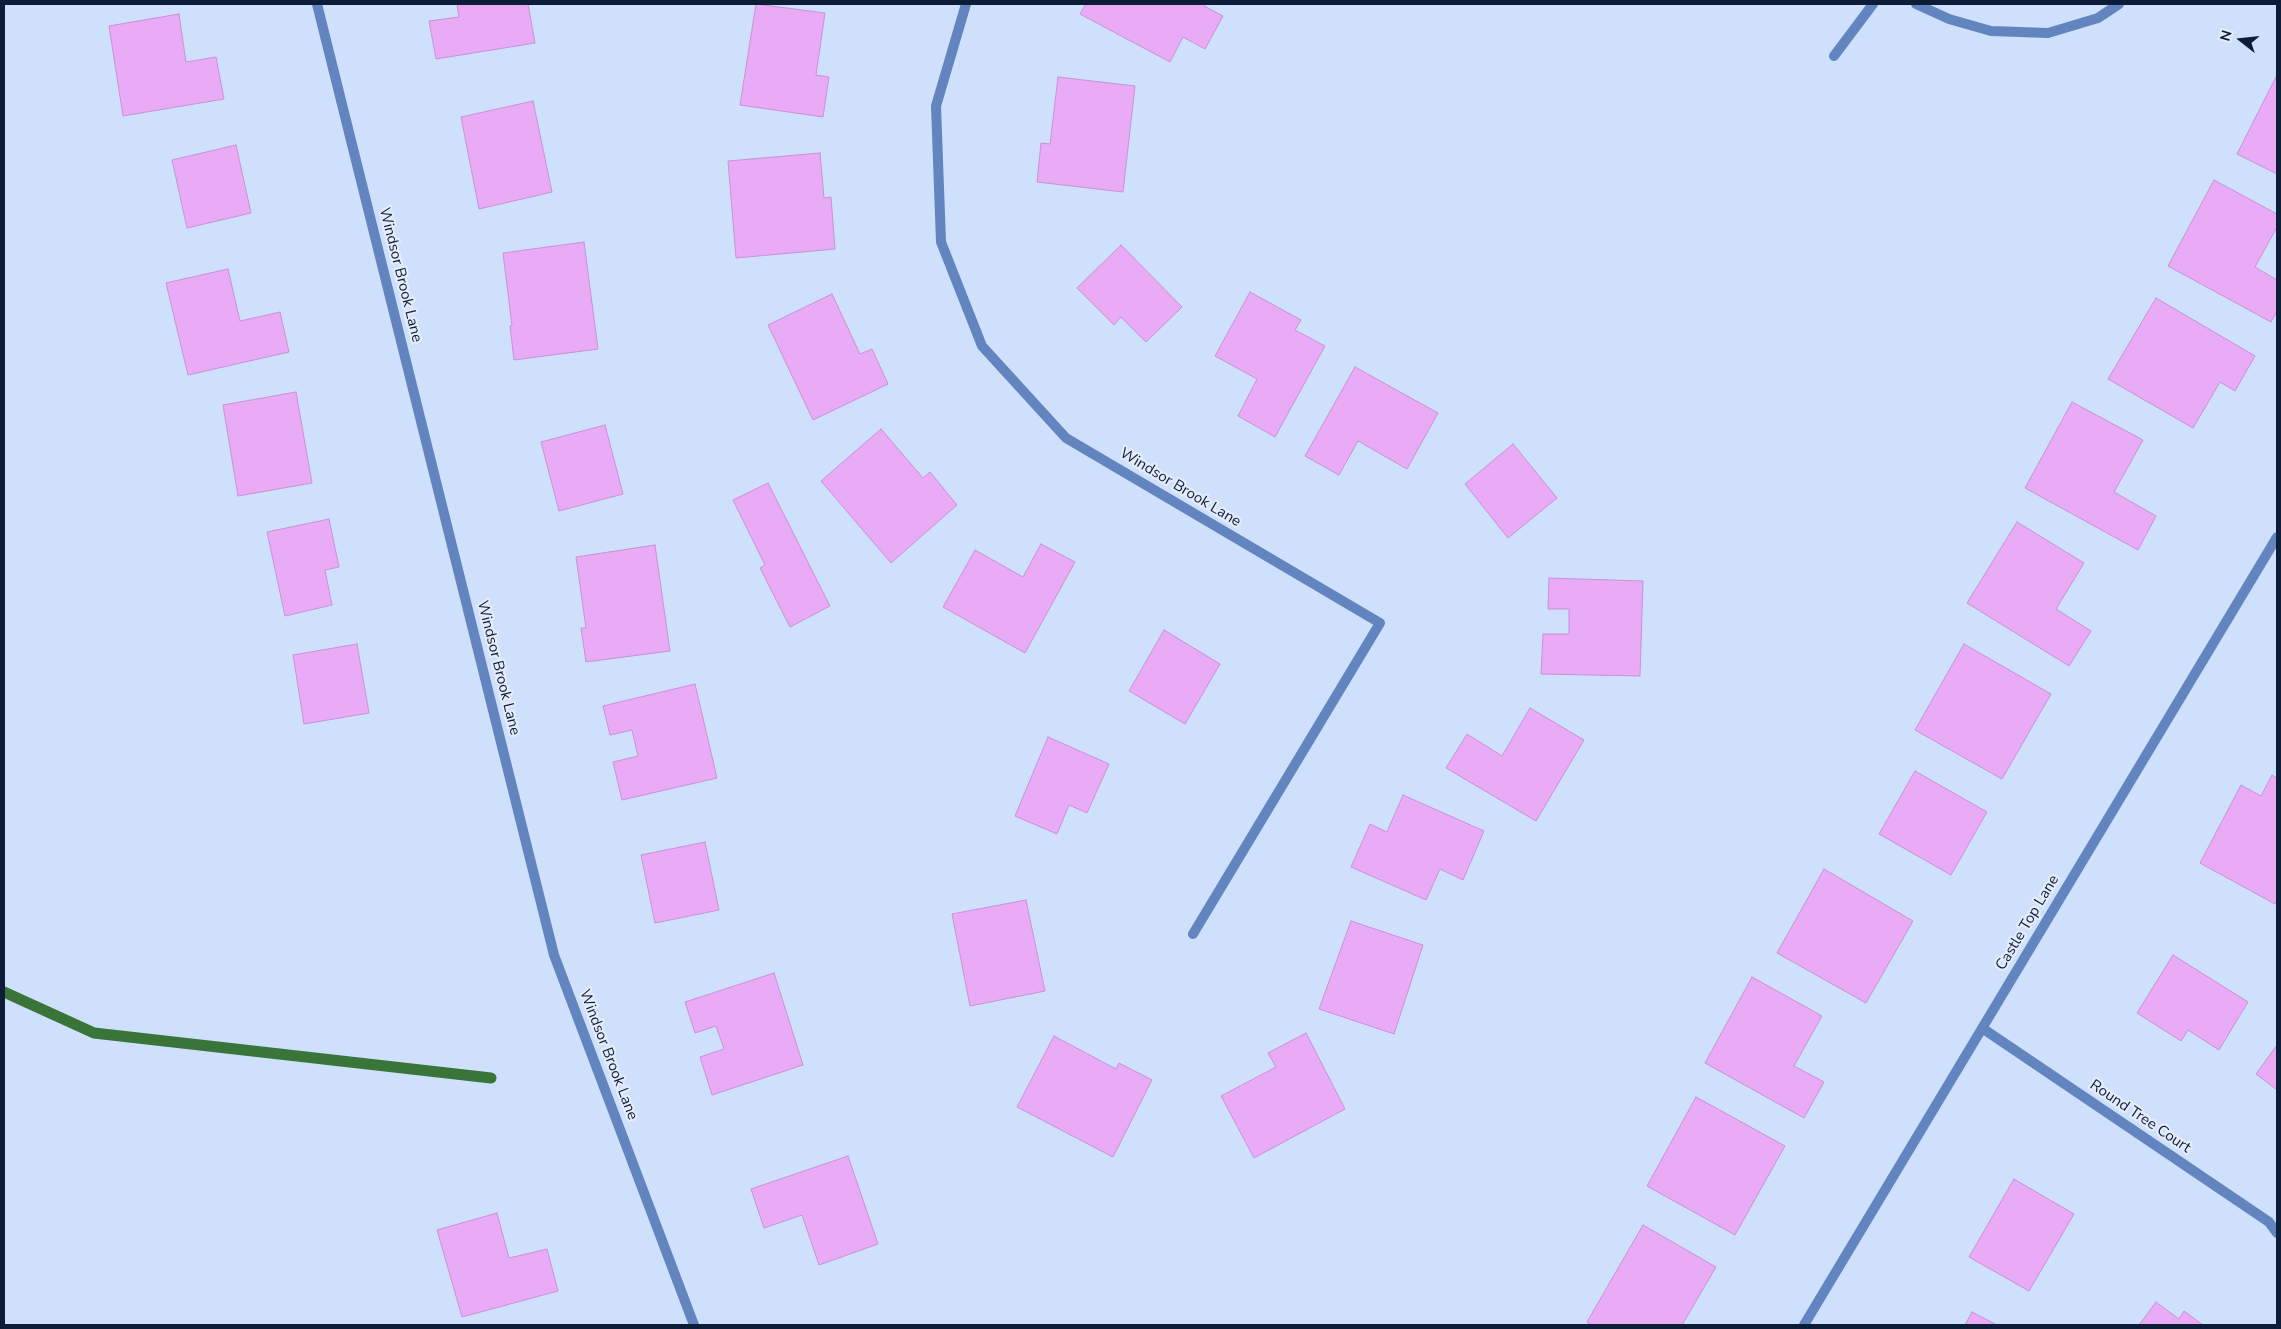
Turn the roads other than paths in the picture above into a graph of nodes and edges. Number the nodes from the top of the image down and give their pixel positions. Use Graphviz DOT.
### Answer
graph roads {
  1 [pos="317,4"];
  2 [pos="966,4"];
  3 [pos="1872,4"];
  4 [pos="1916,4"];
  5 [pos="2120,4"];
  6 [pos="1834,56"];
  7 [pos="2277,537"];
  8 [pos="1193,934"];
  9 [pos="1982,1028"];
  10 [pos="2277,1233"];
  11 [pos="694,1325"];
  12 [pos="1804,1325"];
  1 -- 11 [label="street, Windsor Brook Lane"];
  2 -- 8 [label="street, Windsor Brook Lane"];
  3 -- 6 [label="street"];
  4 -- 5 [label="street"];
  7 -- 9 [label="street, Castle Top Lane"];
  9 -- 10 [label="street, Round Tree Court"];
  9 -- 12 [label="street, Castle Top Lane"];
}
